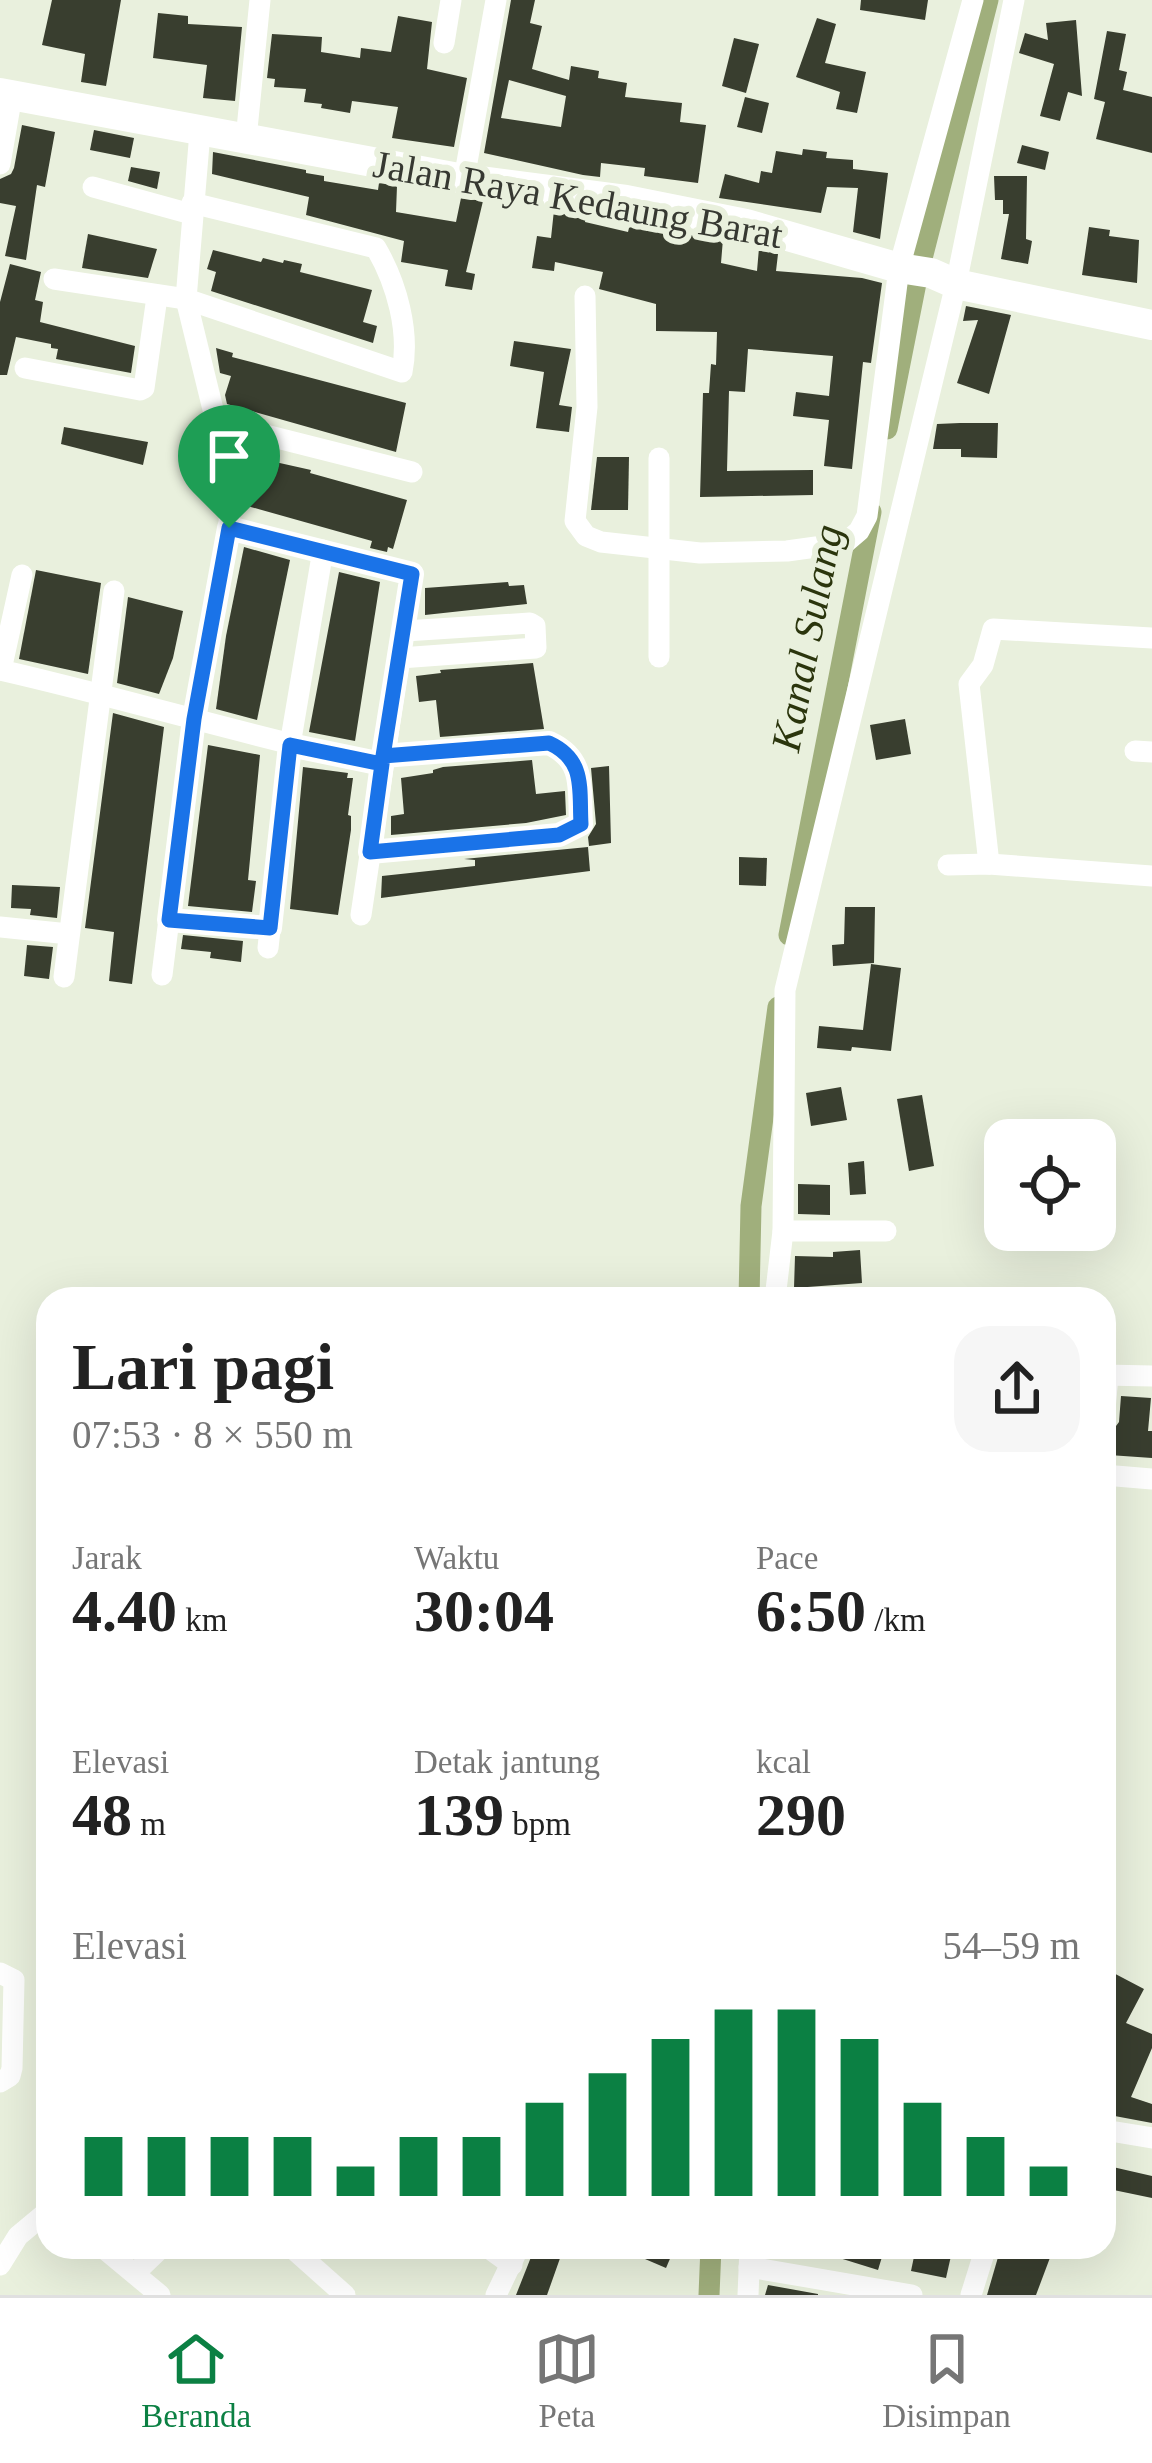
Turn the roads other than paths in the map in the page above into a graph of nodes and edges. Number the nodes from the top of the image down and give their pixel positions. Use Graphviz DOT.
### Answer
graph roads {
  1 [pos="260,0"];
  2 [pos="451,0"];
  3 [pos="496,0"];
  4 [pos="973,0"];
  5 [pos="1014,0"];
  6 [pos="444,43"];
  7 [pos="6,94"];
  8 [pos="200,132"];
  9 [pos="246,139"];
  10 [pos="0,164"];
  11 [pos="464,179"];
  12 [pos="93,187"];
  13 [pos="191,209"];
  14 [pos="912,270"];
  15 [pos="54,278"];
  16 [pos="956,284"];
  17 [pos="585,296"];
  18 [pos="157,297"];
  19 [pos="186,299"];
  20 [pos="1152,325"];
  21 [pos="25,368"];
  22 [pos="214,422"];
  23 [pos="659,458"];
  24 [pos="412,472"];
  25 [pos="229,528"];
  26 [pos="658,548"];
  27 [pos="323,550"];
  28 [pos="22,575"];
  29 [pos="114,591"];
  30 [pos="405,631"];
  31 [pos="1152,638"];
  32 [pos="659,657"];
  33 [pos="400,658"];
  34 [pos="1,670"];
  35 [pos="99,692"];
  36 [pos="194,719"];
  37 [pos="290,745"];
  38 [pos="383,760"];
  39 [pos="370,852"];
  40 [pos="989,864"];
  41 [pos="948,865"];
  42 [pos="1152,876"];
  43 [pos="362,915"];
  44 [pos="169,920"];
  45 [pos="0,927"];
  46 [pos="69,934"];
  47 [pos="162,975"];
  48 [pos="64,977"];
  49 [pos="783,1231"];
  50 [pos="886,1231"];
  51 [pos="776,1287"];
  52 [pos="1116,1375"];
  53 [pos="1152,1376"];
  54 [pos="1116,1476"];
  55 [pos="1152,1479"];
  56 [pos="0,1973"];
  57 [pos="0,2082"];
  58 [pos="1116,2132"];
  59 [pos="1152,2138"];
  60 [pos="36,2221"];
  61 [pos="117,2259"];
  62 [pos="149,2259"];
  63 [pos="304,2259"];
  64 [pos="514,2259"];
  65 [pos="749,2259"];
  66 [pos="758,2259"];
  67 [pos="982,2259"];
  68 [pos="0,2265"];
  69 [pos="135,2273"];
  70 [pos="160,2295"];
  71 [pos="344,2295"];
  72 [pos="496,2295"];
  73 [pos="748,2295"];
  74 [pos="912,2295"];
  75 [pos="971,2295"];
  1 -- 9 [label="street"];
  2 -- 6 [label="street"];
  3 -- 11 [label="street"];
  4 -- 14 [label="street"];
  5 -- 16 [label="street"];
  7 -- 8 [label="street, Jalan Raya Kedaung Barat"];
  7 -- 10 [label="street"];
  8 -- 9 [label="street, Jalan Raya Kedaung Barat"];
  8 -- 13 [label="street"];
  9 -- 11 [label="street, Jalan Raya Kedaung Barat"];
  11 -- 14 [label="street, Jalan Raya Kedaung Barat"];
  12 -- 13 [label="street"];
  13 -- 19 [label="street"];
  13 -- 19 [label="street"];
  14 -- 16 [label="street, Jalan Raya Kedaung Barat"];
  14 -- 26 [label="street"];
  15 -- 18 [label="street"];
  16 -- 20 [label="street, Jalan Raya Kedaung Barat"];
  16 -- 49 [label="street"];
  17 -- 26 [label="street"];
  18 -- 19 [label="street"];
  18 -- 21 [label="street"];
  19 -- 22 [label="street"];
  22 -- 24 [label="street"];
  22 -- 25 [label="street"];
  23 -- 26 [label="street"];
  25 -- 27 [label="street"];
  25 -- 36 [label="street"];
  26 -- 32 [label="street"];
  27 -- 30 [label="street"];
  27 -- 37 [label="street"];
  28 -- 34 [label="street"];
  29 -- 35 [label="street"];
  30 -- 33 [label="street"];
  30 -- 33 [label="street"];
  31 -- 40 [label="street"];
  33 -- 38 [label="street"];
  34 -- 35 [label="street"];
  35 -- 36 [label="street"];
  35 -- 46 [label="street"];
  36 -- 37 [label="street"];
  36 -- 44 [label="street"];
  37 -- 38 [label="street"];
  37 -- 44 [label="street"];
  38 -- 39 [label="street"];
  38 -- 39 [label="street"];
  39 -- 43 [label="street"];
  40 -- 41 [label="street"];
  40 -- 42 [label="street"];
  44 -- 47 [label="street"];
  45 -- 46 [label="street"];
  46 -- 48 [label="street"];
  49 -- 50 [label="street"];
  49 -- 51 [label="street"];
  52 -- 53 [label="street"];
  54 -- 55 [label="street"];
  56 -- 57 [label="street"];
  58 -- 59 [label="street"];
  60 -- 68 [label="street"];
  61 -- 69 [label="street"];
  62 -- 69 [label="street"];
  63 -- 71 [label="street"];
  64 -- 72 [label="street"];
  65 -- 73 [label="street"];
  66 -- 74 [label="street"];
  67 -- 75 [label="street"];
  69 -- 70 [label="street"];
}
